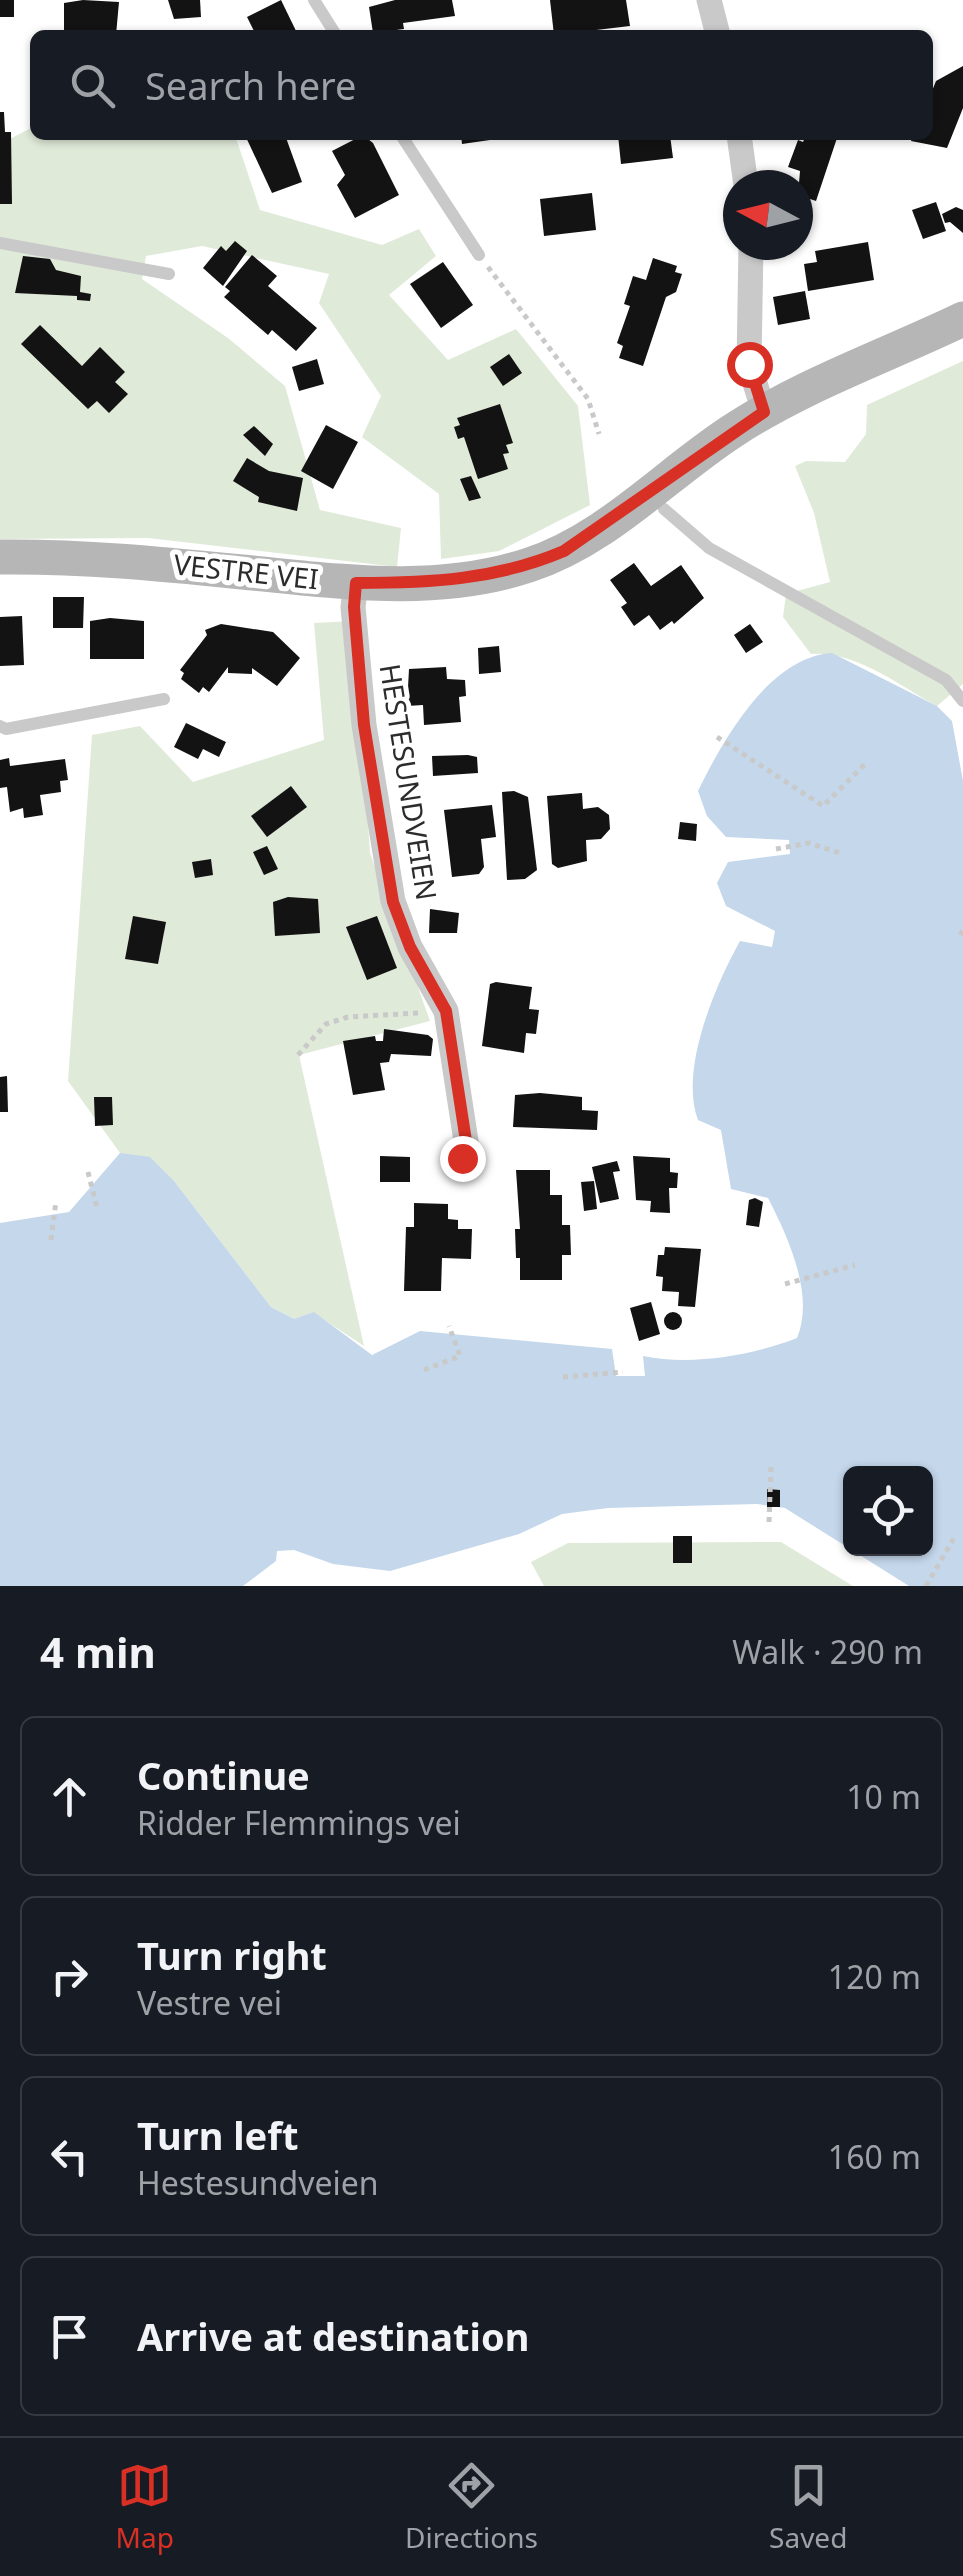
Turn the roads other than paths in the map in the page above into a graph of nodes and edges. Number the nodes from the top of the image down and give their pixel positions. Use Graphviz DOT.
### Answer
graph roads {
  1 [pos="314,0"];
  2 [pos="709,0"];
  3 [pos="333,30"];
  4 [pos="717,30"];
  5 [pos="404,140"];
  6 [pos="740,140"];
  7 [pos="744,170"];
  8 [pos="0,242"];
  9 [pos="479,255"];
  10 [pos="752,260"];
  11 [pos="169,274"];
  12 [pos="963,319"];
  13 [pos="764,412"];
  14 [pos="664,509"];
  15 [pos="0,557"];
  16 [pos="356,583"];
  17 [pos="164,699"];
  18 [pos="963,701"];
  19 [pos="0,726"];
  20 [pos="462,1158"];
  1 -- 3 [label="lane"];
  2 -- 4 [label="street"];
  5 -- 9 [label="lane"];
  6 -- 7 [label="street"];
  8 -- 11 [label="lane"];
  10 -- 13 [label="street"];
  12 -- 13 [label="street, VESTRE VEI"];
  13 -- 16 [label="street, VESTRE VEI"];
  14 -- 18 [label="lane"];
  15 -- 16 [label="street, VESTRE VEI"];
  16 -- 20 [label="street, HESTESUNDVEIEN"];
  17 -- 19 [label="lane"];
}
